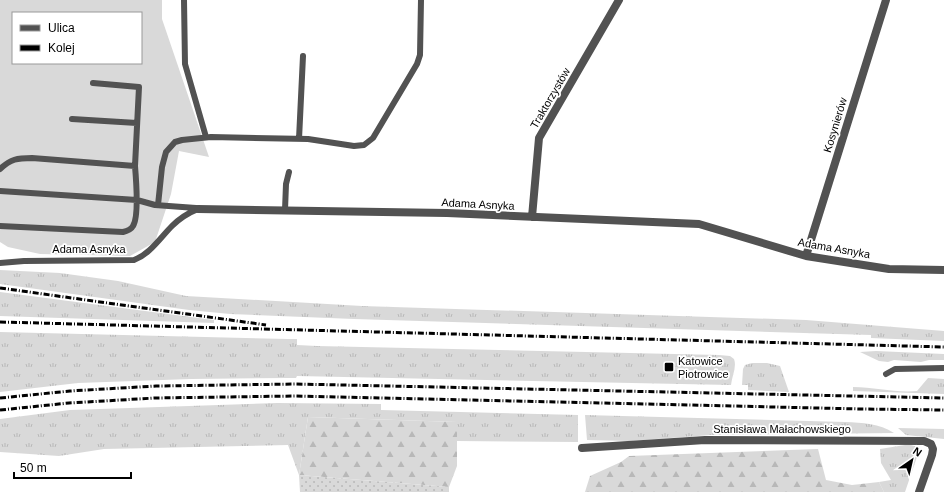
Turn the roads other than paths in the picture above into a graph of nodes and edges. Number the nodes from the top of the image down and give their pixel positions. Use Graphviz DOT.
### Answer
graph roads {
  1 [pos="184,0"];
  2 [pos="421,0"];
  3 [pos="619,0"];
  4 [pos="886,0"];
  5 [pos="303,56"];
  6 [pos="94,83"];
  7 [pos="72,119"];
  8 [pos="137,123"];
  9 [pos="206,137"];
  10 [pos="299,139"];
  11 [pos="135,166"];
  12 [pos="0,169"];
  13 [pos="289,172"];
  14 [pos="0,191"];
  15 [pos="137,200"];
  16 [pos="158,205"];
  17 [pos="198,208"];
  18 [pos="286,210"];
  19 [pos="532,217"];
  20 [pos="0,226"];
  21 [pos="806,256"];
  22 [pos="0,263"];
  23 [pos="944,270"];
  24 [pos="944,368"];
  25 [pos="886,374"];
  26 [pos="582,448"];
  27 [pos="919,492"];
  1 -- 9 [label="lane"];
  2 -- 10 [label="lane"];
  3 -- 19 [label="street, Traktorzystów"];
  4 -- 21 [label="street, Kosynierów"];
  5 -- 10 [label="lane"];
  6 -- 8 [label="lane"];
  7 -- 8 [label="lane"];
  8 -- 11 [label="lane"];
  9 -- 10 [label="lane"];
  9 -- 16 [label="lane"];
  11 -- 12 [label="lane"];
  11 -- 15 [label="lane"];
  13 -- 18 [label="lane"];
  14 -- 15 [label="lane"];
  15 -- 16 [label="lane"];
  15 -- 20 [label="lane"];
  16 -- 17 [label="lane"];
  17 -- 18 [label="street, Adama Asnyka"];
  17 -- 22 [label="lane, Adama Asnyka"];
  18 -- 19 [label="street, Adama Asnyka"];
  19 -- 21 [label="street, Adama Asnyka"];
  21 -- 23 [label="street, Adama Asnyka"];
  24 -- 25 [label="lane"];
  26 -- 27 [label="street, Stanisława Małachowskiego"];
}
